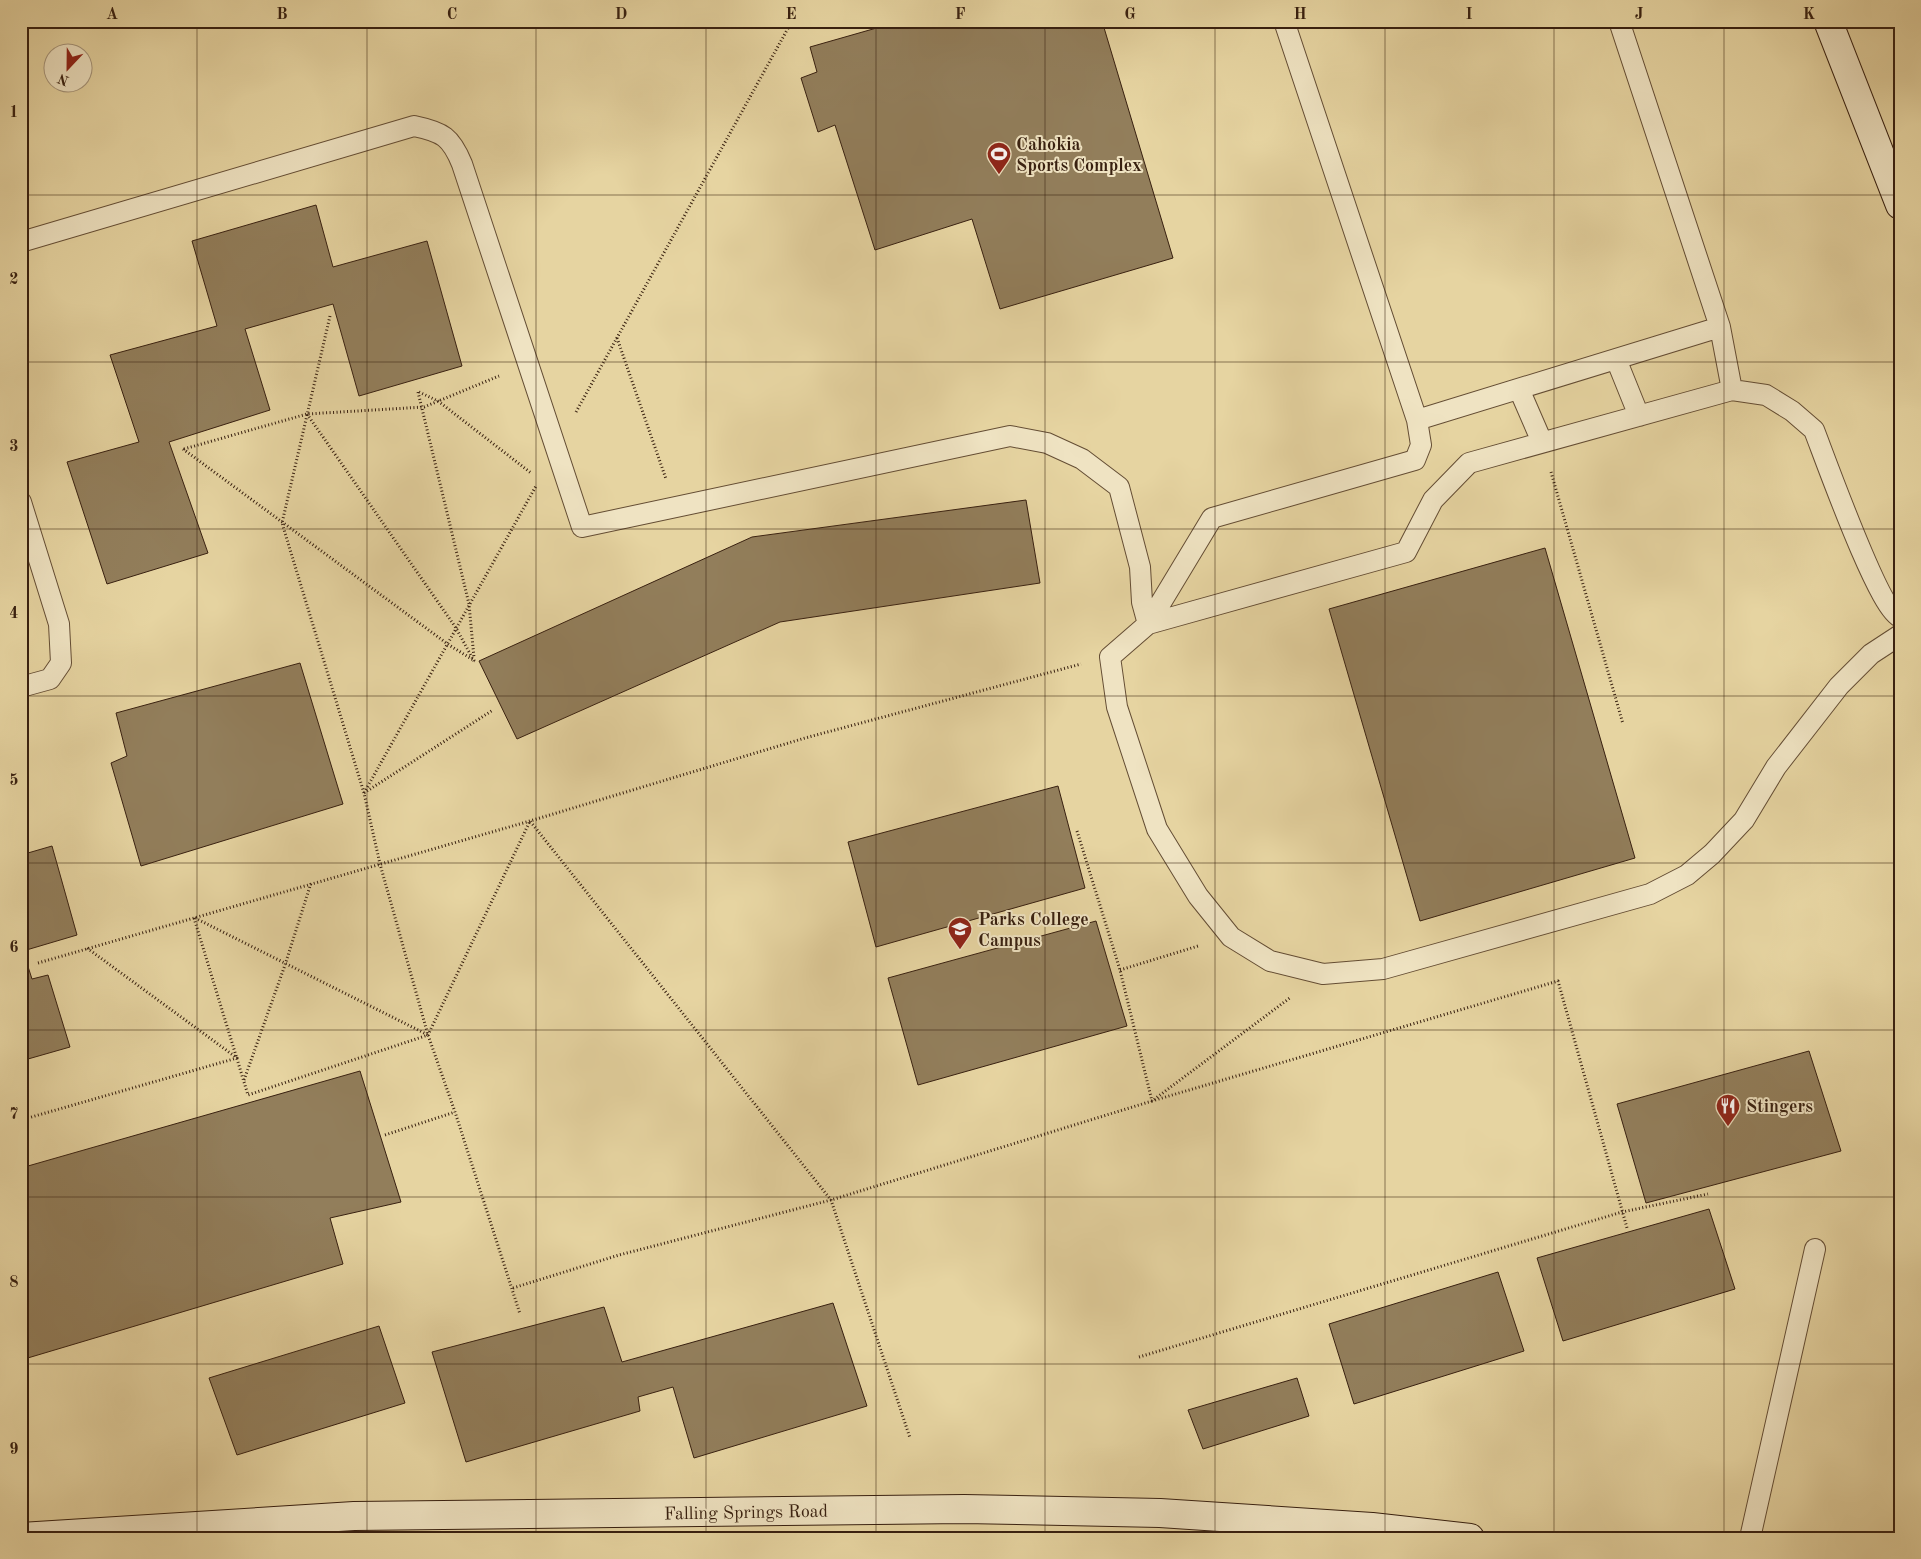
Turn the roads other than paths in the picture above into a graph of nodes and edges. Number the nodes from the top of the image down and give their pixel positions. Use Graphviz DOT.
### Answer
graph roads {
  1 [pos="1284,21"];
  2 [pos="1619,21"];
  3 [pos="1828,21"];
  4 [pos="1900,205"];
  5 [pos="21,242"];
  6 [pos="1720,327"];
  7 [pos="1616,358"];
  8 [pos="1519,389"];
  9 [pos="1732,390"];
  10 [pos="1639,416"];
  11 [pos="1417,420"];
  12 [pos="1542,442"];
  13 [pos="21,502"];
  14 [pos="1900,617"];
  15 [pos="1148,624"];
  16 [pos="1900,635"];
  17 [pos="21,687"];
  18 [pos="1815,1249"];
  19 [pos="21,1537"];
  20 [pos="1470,1538"];
  21 [pos="1750,1538"];
  1 -- 11 [label="lane"];
  2 -- 6 [label="lane"];
  3 -- 4 [label="street"];
  5 -- 15 [label="lane"];
  6 -- 7 [label="lane"];
  6 -- 9 [label="lane"];
  7 -- 8 [label="lane"];
  7 -- 10 [label="lane"];
  8 -- 11 [label="lane"];
  8 -- 12 [label="lane"];
  9 -- 10 [label="lane"];
  9 -- 14 [label="lane"];
  10 -- 12 [label="lane"];
  11 -- 15 [label="lane"];
  12 -- 15 [label="lane"];
  13 -- 17 [label="lane"];
  15 -- 16 [label="lane"];
  18 -- 21 [label="lane"];
  19 -- 20 [label="street, Falling Springs Road"];
}
